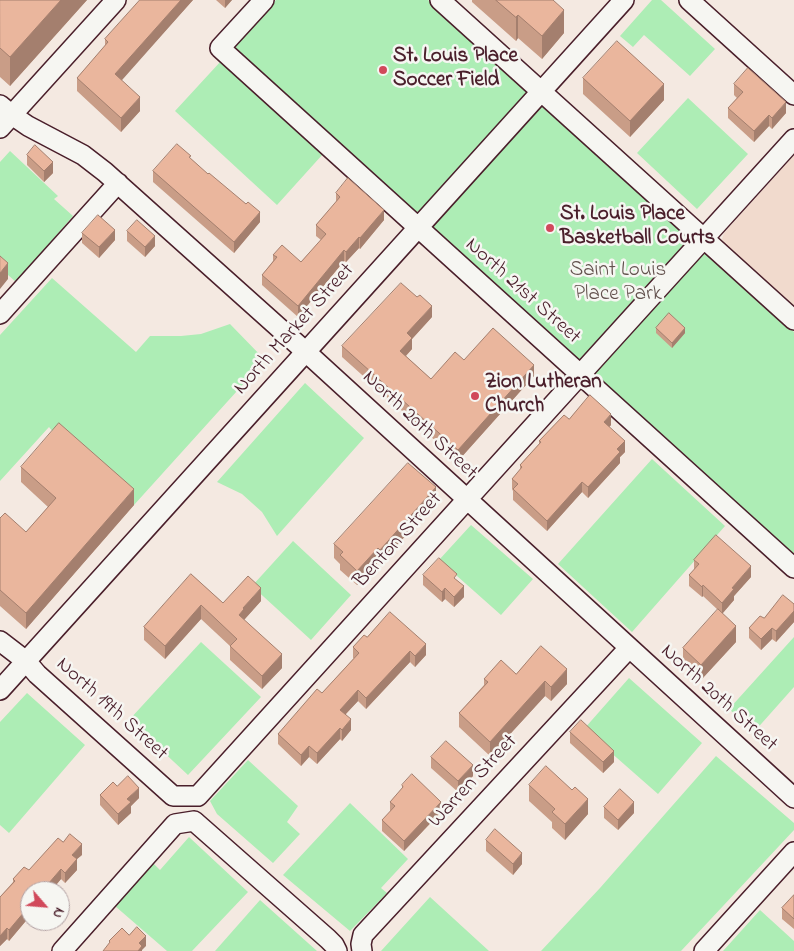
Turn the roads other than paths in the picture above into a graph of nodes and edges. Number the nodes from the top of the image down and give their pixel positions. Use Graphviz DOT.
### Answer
graph roads {
  1 [pos="116,0"];
  2 [pos="264,0"];
  3 [pos="440,0"];
  4 [pos="624,0"];
  5 [pos="689,0"];
  6 [pos="541,91"];
  7 [pos="794,95"];
  8 [pos="4,116"];
  9 [pos="794,139"];
  10 [pos="118,183"];
  11 [pos="418,228"];
  12 [pos="704,238"];
  13 [pos="0,314"];
  14 [pos="794,320"];
  15 [pos="306,352"];
  16 [pos="580,375"];
  17 [pos="466,500"];
  18 [pos="794,568"];
  19 [pos="0,641"];
  20 [pos="629,648"];
  21 [pos="26,661"];
  22 [pos="0,690"];
  23 [pos="198,796"];
  24 [pos="794,798"];
  25 [pos="794,852"];
  26 [pos="62,951"];
  27 [pos="337,951"];
  28 [pos="362,951"];
  29 [pos="704,951"];
  1 -- 8 [label="street"];
  2 -- 11 [label="street, North 21st Street"];
  3 -- 6 [label="street"];
  4 -- 6 [label="street, North Market Street"];
  5 -- 7 [label="street"];
  6 -- 11 [label="street, North Market Street"];
  6 -- 12 [label="street"];
  8 -- 10 [label="street, North 20th Street"];
  9 -- 12 [label="street, Benton Street"];
  10 -- 13 [label="street"];
  10 -- 15 [label="street, North 20th Street"];
  11 -- 15 [label="street, North Market Street"];
  11 -- 16 [label="street, North 21st Street"];
  12 -- 14 [label="street"];
  12 -- 16 [label="street, Benton Street"];
  15 -- 17 [label="street, North 20th Street"];
  15 -- 21 [label="street, North Market Street"];
  16 -- 17 [label="street, Benton Street"];
  16 -- 18 [label="street, North 21st Street"];
  17 -- 20 [label="street, North 20th Street"];
  17 -- 23 [label="street, Benton Street"];
  19 -- 21 [label="street, North 19th Street"];
  20 -- 24 [label="street, North 20th Street"];
  20 -- 28 [label="street, Warren Street"];
  21 -- 22 [label="street, North Market Street"];
  21 -- 23 [label="street, North 19th Street"];
  25 -- 29 [label="street"];
  26 -- 27 [label="street"];
}
